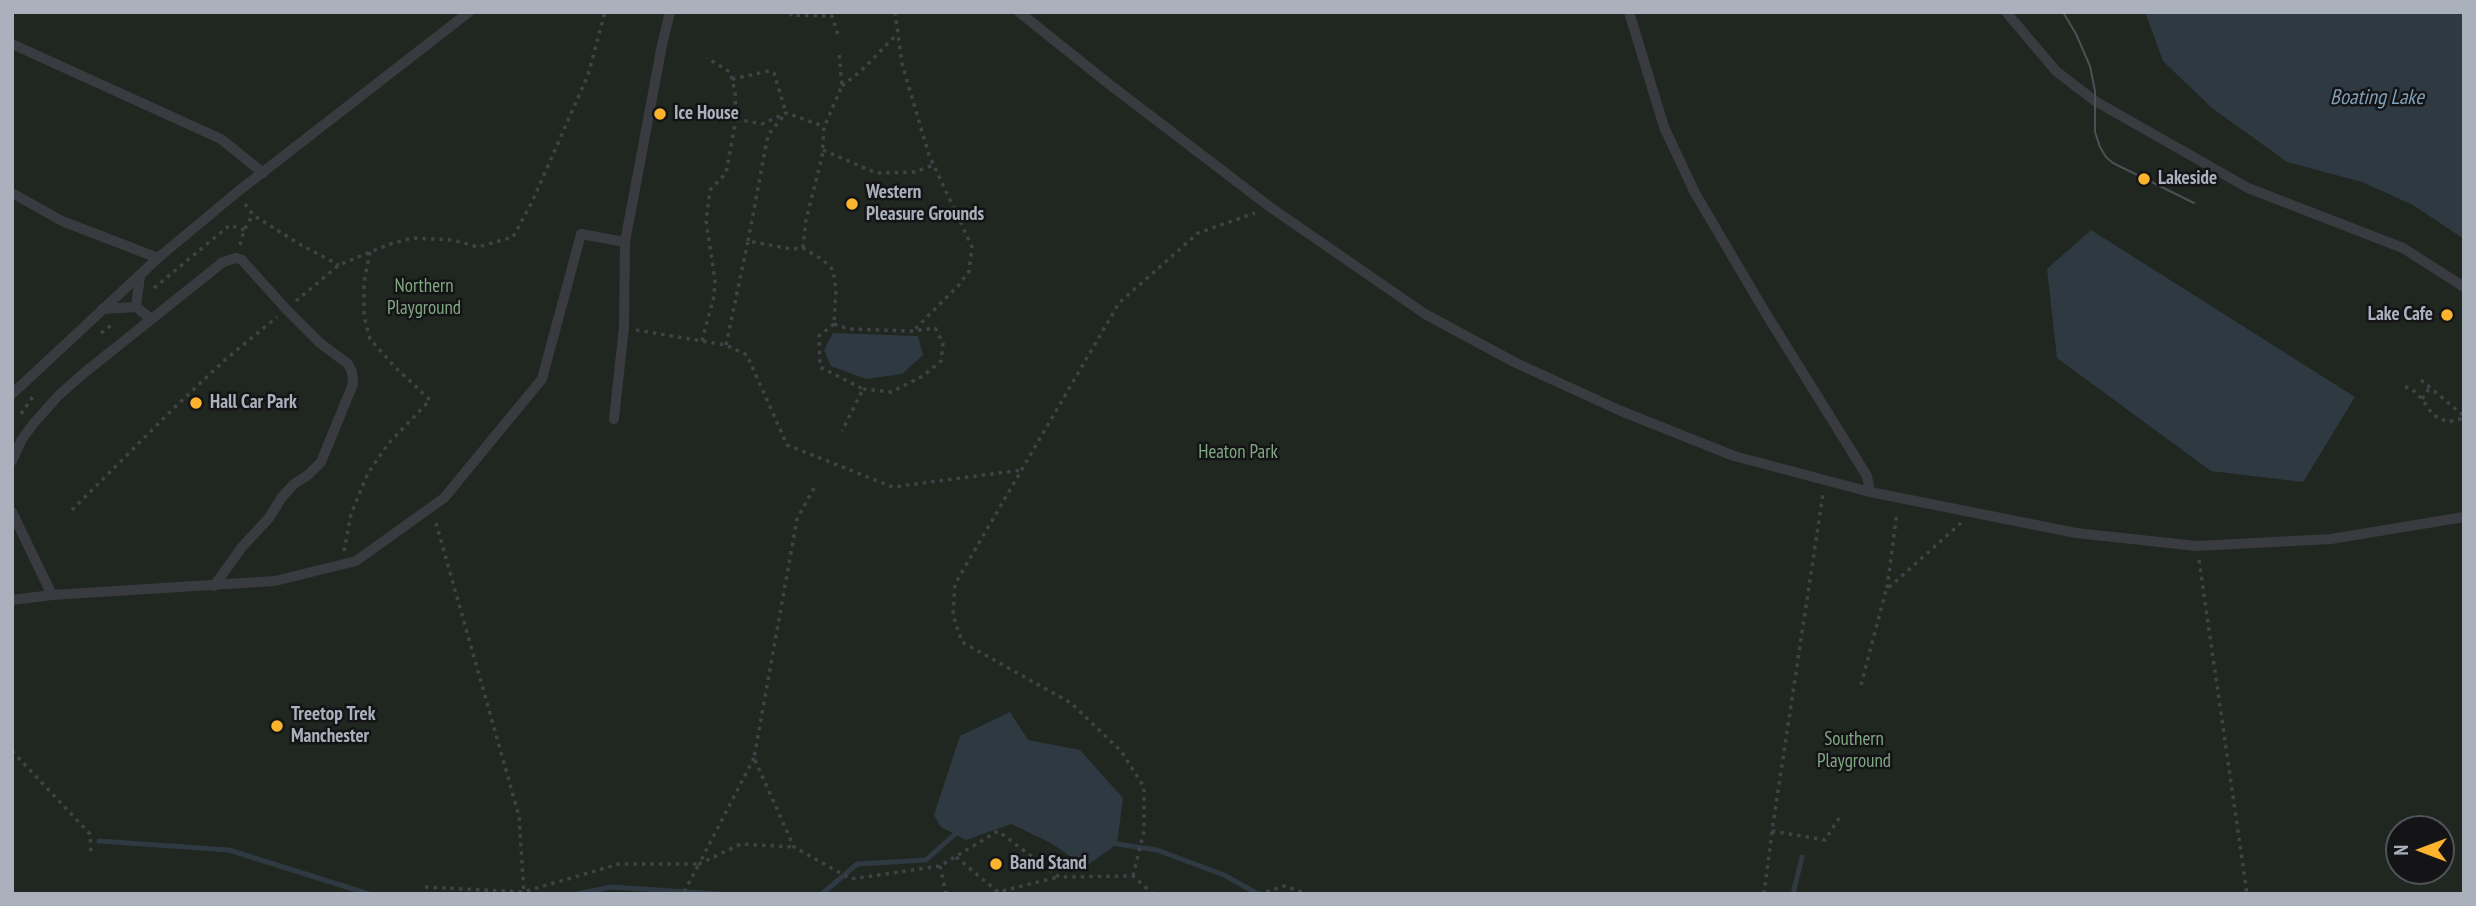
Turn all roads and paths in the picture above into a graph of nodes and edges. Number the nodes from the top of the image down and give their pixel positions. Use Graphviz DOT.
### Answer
graph roads {
  1 [pos="469,12"];
  2 [pos="605,12"];
  3 [pos="670,12"];
  4 [pos="791,12"];
  5 [pos="895,12"];
  6 [pos="1019,12"];
  7 [pos="1629,12"];
  8 [pos="2006,12"];
  9 [pos="897,34"];
  10 [pos="839,38"];
  11 [pos="12,44"];
  12 [pos="839,52"];
  13 [pos="707,58"];
  14 [pos="732,79"];
  15 [pos="842,86"];
  16 [pos="786,113"];
  17 [pos="736,119"];
  18 [pos="762,124"];
  19 [pos="824,127"];
  20 [pos="768,135"];
  21 [pos="822,150"];
  22 [pos="933,165"];
  23 [pos="263,173"];
  24 [pos="236,193"];
  25 [pos="12,194"];
  26 [pos="1270,207"];
  27 [pos="253,215"];
  28 [pos="625,242"];
  29 [pos="748,242"];
  30 [pos="803,248"];
  31 [pos="370,252"];
  32 [pos="158,258"];
  33 [pos="236,258"];
  34 [pos="339,265"];
  35 [pos="140,276"];
  36 [pos="2464,287"];
  37 [pos="136,307"];
  38 [pos="102,309"];
  39 [pos="286,309"];
  40 [pos="150,318"];
  41 [pos="834,324"];
  42 [pos="624,327"];
  43 [pos="913,331"];
  44 [pos="702,341"];
  45 [pos="726,345"];
  46 [pos="2421,380"];
  47 [pos="2405,387"];
  48 [pos="2430,387"];
  49 [pos="863,390"];
  50 [pos="12,394"];
  51 [pos="2422,398"];
  52 [pos="2462,418"];
  53 [pos="614,419"];
  54 [pos="842,431"];
  55 [pos="12,461"];
  56 [pos="1022,470"];
  57 [pos="1825,480"];
  58 [pos="814,488"];
  59 [pos="1870,492"];
  60 [pos="1899,498"];
  61 [pos="432,509"];
  62 [pos="72,510"];
  63 [pos="12,512"];
  64 [pos="1973,513"];
  65 [pos="2464,517"];
  66 [pos="2197,546"];
  67 [pos="346,564"];
  68 [pos="214,586"];
  69 [pos="1886,590"];
  70 [pos="52,596"];
  71 [pos="12,600"];
  72 [pos="1861,685"];
  73 [pos="12,751"];
  74 [pos="754,758"];
  75 [pos="1842,815"];
  76 [pos="1772,831"];
  77 [pos="794,847"];
  78 [pos="91,853"];
  79 [pos="956,857"];
  80 [pos="699,864"];
  81 [pos="940,866"];
  82 [pos="1133,876"];
  83 [pos="1059,877"];
  84 [pos="425,887"];
  85 [pos="523,893"];
  86 [pos="683,894"];
  87 [pos="946,894"];
  88 [pos="1153,894"];
  89 [pos="1258,894"];
  90 [pos="1307,894"];
  91 [pos="1764,894"];
  92 [pos="2247,894"];
  1 -- 23 [label="lane"];
  2 -- 31 [label="path"];
  3 -- 28 [label="lane"];
  4 -- 10 [label="path"];
  5 -- 9 [label="path"];
  6 -- 26 [label="lane"];
  7 -- 59 [label="lane"];
  8 -- 36 [label="lane"];
  9 -- 15 [label="path"];
  9 -- 22 [label="path"];
  11 -- 23 [label="lane"];
  12 -- 15 [label="path"];
  13 -- 14 [label="path"];
  14 -- 16 [label="path"];
  14 -- 17 [label="path"];
  15 -- 19 [label="path"];
  16 -- 18 [label="path"];
  16 -- 19 [label="path"];
  16 -- 20 [label="path"];
  17 -- 18 [label="path"];
  17 -- 44 [label="path"];
  18 -- 20 [label="path"];
  19 -- 21 [label="path"];
  20 -- 29 [label="path"];
  21 -- 22 [label="path"];
  21 -- 30 [label="path"];
  22 -- 43 [label="path"];
  23 -- 24 [label="lane"];
  24 -- 27 [label="path"];
  24 -- 32 [label="lane"];
  25 -- 32 [label="lane"];
  26 -- 56 [label="path"];
  26 -- 57 [label="lane"];
  27 -- 33 [label="path"];
  27 -- 34 [label="path"];
  28 -- 42 [label="lane"];
  28 -- 61 [label="lane"];
  29 -- 30 [label="path"];
  29 -- 45 [label="path"];
  30 -- 41 [label="path"];
  31 -- 34 [label="path"];
  31 -- 67 [label="path"];
  32 -- 35 [label="lane"];
  33 -- 39 [label="lane"];
  33 -- 40 [label="lane"];
  34 -- 39 [label="path"];
  35 -- 37 [label="lane"];
  35 -- 38 [label="lane"];
  37 -- 38 [label="lane"];
  37 -- 40 [label="lane"];
  38 -- 50 [label="lane"];
  39 -- 62 [label="path"];
  39 -- 68 [label="lane"];
  40 -- 55 [label="lane"];
  41 -- 43 [label="path"];
  41 -- 49 [label="path"];
  42 -- 44 [label="path"];
  42 -- 53 [label="lane"];
  43 -- 49 [label="path"];
  44 -- 45 [label="path"];
  45 -- 56 [label="path"];
  46 -- 48 [label="path"];
  47 -- 51 [label="path"];
  48 -- 51 [label="path"];
  48 -- 52 [label="path"];
  49 -- 54 [label="path"];
  51 -- 52 [label="path"];
  56 -- 82 [label="path"];
  57 -- 59 [label="lane"];
  57 -- 76 [label="path"];
  58 -- 74 [label="path"];
  59 -- 60 [label="lane"];
  60 -- 64 [label="lane"];
  60 -- 69 [label="path"];
  61 -- 67 [label="lane"];
  61 -- 85 [label="path"];
  63 -- 70 [label="lane"];
  64 -- 66 [label="lane"];
  64 -- 69 [label="path"];
  65 -- 66 [label="lane"];
  66 -- 92 [label="path"];
  67 -- 68 [label="lane"];
  68 -- 70 [label="lane"];
  69 -- 72 [label="path"];
  70 -- 71 [label="lane"];
  73 -- 78 [label="path"];
  74 -- 77 [label="path"];
  74 -- 80 [label="path"];
  75 -- 76 [label="path"];
  76 -- 91 [label="path"];
  77 -- 80 [label="path"];
  77 -- 81 [label="path"];
  79 -- 81 [label="path"];
  79 -- 83 [label="path"];
  79 -- 83 [label="path"];
  80 -- 85 [label="path"];
  80 -- 86 [label="path"];
  81 -- 87 [label="path"];
  82 -- 83 [label="path"];
  82 -- 88 [label="path"];
  84 -- 85 [label="path"];
  89 -- 90 [label="path"];
}
